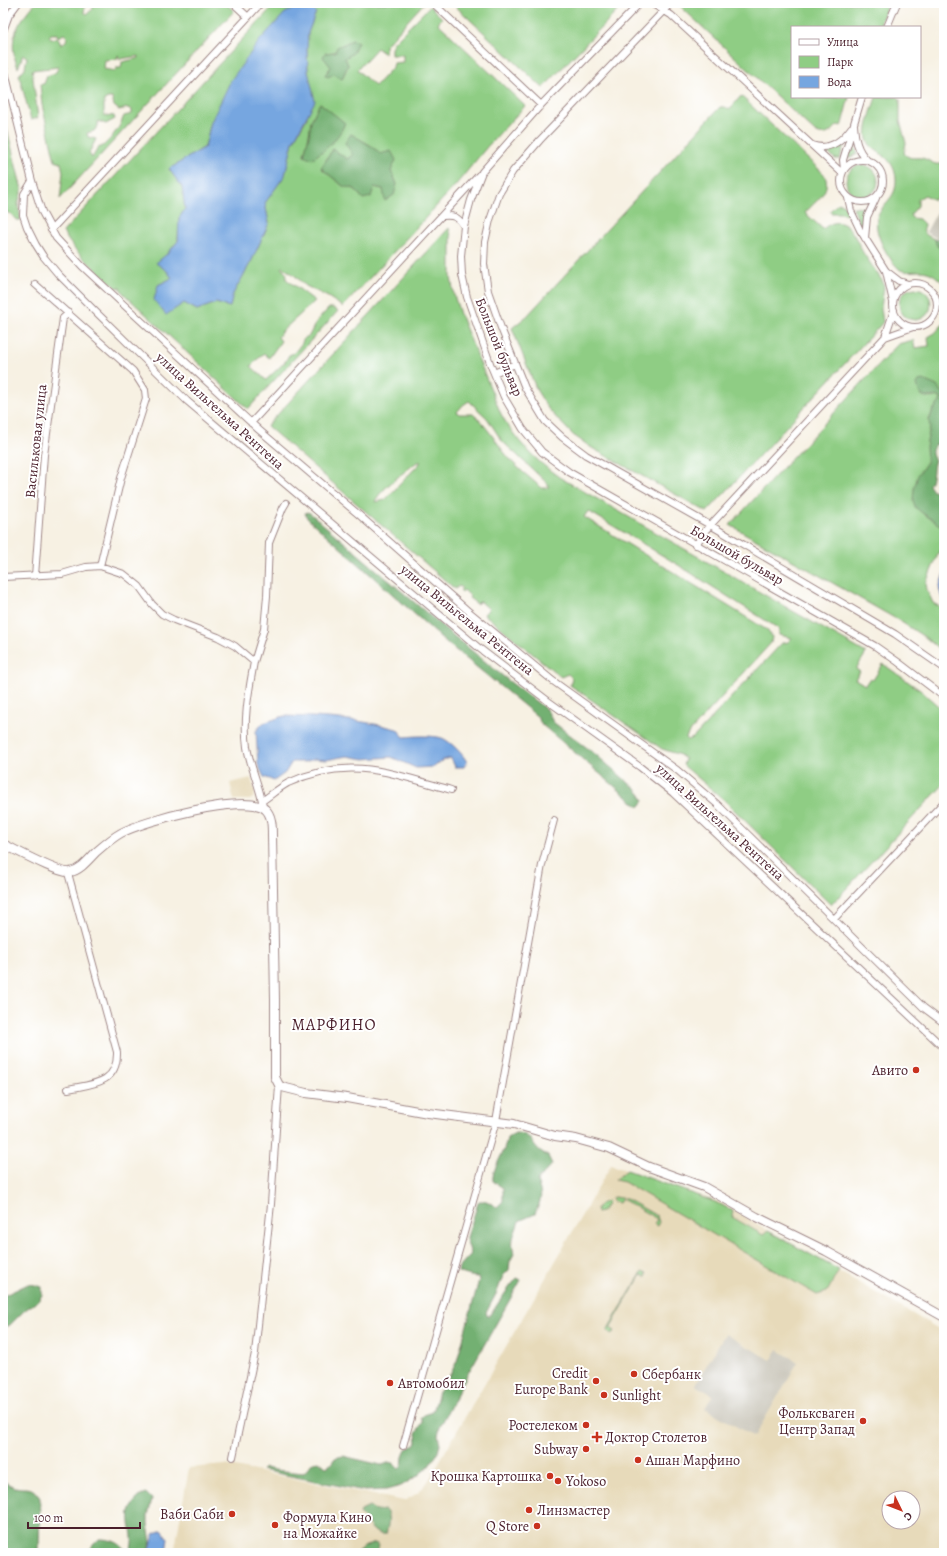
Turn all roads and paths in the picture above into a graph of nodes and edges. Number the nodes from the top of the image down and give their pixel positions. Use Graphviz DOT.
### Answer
graph roads {
  1 [pos="18,3"];
  2 [pos="233,3"];
  3 [pos="261,3"];
  4 [pos="432,3"];
  5 [pos="640,3"];
  6 [pos="651,3"];
  7 [pos="671,3"];
  8 [pos="897,3"];
  9 [pos="664,11"];
  10 [pos="248,17"];
  11 [pos="887,26"];
  12 [pos="3,31"];
  13 [pos="3,64"];
  14 [pos="862,98"];
  15 [pos="541,105"];
  16 [pos="854,124"];
  17 [pos="811,145"];
  18 [pos="867,160"];
  19 [pos="482,172"];
  20 [pos="843,172"];
  21 [pos="32,181"];
  22 [pos="878,194"];
  23 [pos="848,198"];
  24 [pos="443,216"];
  25 [pos="464,226"];
  26 [pos="51,230"];
  27 [pos="866,240"];
  28 [pos="886,272"];
  29 [pos="35,284"];
  30 [pos="908,284"];
  31 [pos="894,307"];
  32 [pos="69,313"];
  33 [pos="914,326"];
  34 [pos="885,337"];
  35 [pos="515,364"];
  36 [pos="494,373"];
  37 [pos="251,423"];
  38 [pos="286,503"];
  39 [pos="710,526"];
  40 [pos="696,545"];
  41 [pos="100,566"];
  42 [pos="35,576"];
  43 [pos="3,577"];
  44 [pos="254,662"];
  45 [pos="944,668"];
  46 [pos="944,697"];
  47 [pos="451,790"];
  48 [pos="944,802"];
  49 [pos="263,804"];
  50 [pos="554,820"];
  51 [pos="3,844"];
  52 [pos="68,873"];
  53 [pos="834,919"];
  54 [pos="944,1023"];
  55 [pos="944,1048"];
  56 [pos="279,1085"];
  57 [pos="68,1089"];
  58 [pos="496,1121"];
  59 [pos="944,1317"];
  60 [pos="403,1446"];
  61 [pos="233,1456"];
  1 -- 12 [label="street"];
  2 -- 10 [label="street"];
  3 -- 10 [label="street"];
  4 -- 15 [label="street"];
  5 -- 15 [label="street, Большой бульвар"];
  6 -- 9 [label="street"];
  7 -- 9 [label="street, Большой бульвар"];
  8 -- 11 [label="street"];
  9 -- 17 [label="street"];
  9 -- 35 [label="street, Большой бульвар"];
  10 -- 26 [label="street"];
  13 -- 21 [label="street, улица Вильгельма Рентгена"];
  14 -- 16 [label="street"];
  15 -- 19 [label="street, Большой бульвар"];
  16 -- 17 [label="street"];
  16 -- 18 [label="street"];
  16 -- 20 [label="street"];
  17 -- 20 [label="street"];
  18 -- 20 [label="street"];
  18 -- 22 [label="street"];
  19 -- 24 [label="street"];
  19 -- 25 [label="street, Большой бульвар"];
  20 -- 23 [label="street"];
  21 -- 26 [label="street, улица Вильгельма Рентгена"];
  21 -- 55 [label="street, улица Вильгельма Рентгена"];
  22 -- 23 [label="street"];
  22 -- 27 [label="street"];
  23 -- 27 [label="street"];
  24 -- 25 [label="street"];
  24 -- 37 [label="street"];
  25 -- 36 [label="street, Большой бульвар"];
  26 -- 37 [label="street, улица Вильгельма Рентгена"];
  27 -- 28 [label="street"];
  28 -- 30 [label="street"];
  28 -- 31 [label="street"];
  29 -- 32 [label="street"];
  30 -- 31 [label="street"];
  30 -- 33 [label="street"];
  31 -- 33 [label="street"];
  31 -- 34 [label="street"];
  32 -- 41 [label="street"];
  32 -- 42 [label="street, Васильковая улица"];
  33 -- 34 [label="street"];
  34 -- 39 [label="street"];
  35 -- 36 [label="street"];
  35 -- 39 [label="street, Большой бульвар"];
  36 -- 40 [label="street, Большой бульвар"];
  37 -- 53 [label="street, улица Вильгельма Рентгена"];
  38 -- 44 [label="street"];
  39 -- 40 [label="street"];
  39 -- 45 [label="street, Большой бульвар"];
  40 -- 46 [label="street, Большой бульвар"];
  41 -- 42 [label="street"];
  41 -- 44 [label="street"];
  42 -- 43 [label="street"];
  44 -- 49 [label="street"];
  47 -- 49 [label="street"];
  48 -- 53 [label="street"];
  49 -- 52 [label="street"];
  49 -- 56 [label="street"];
  50 -- 58 [label="street"];
  51 -- 52 [label="street"];
  52 -- 57 [label="street"];
  53 -- 54 [label="street, улица Вильгельма Рентгена"];
  56 -- 58 [label="street"];
  56 -- 61 [label="street"];
  58 -- 59 [label="street"];
  58 -- 60 [label="street"];
}
